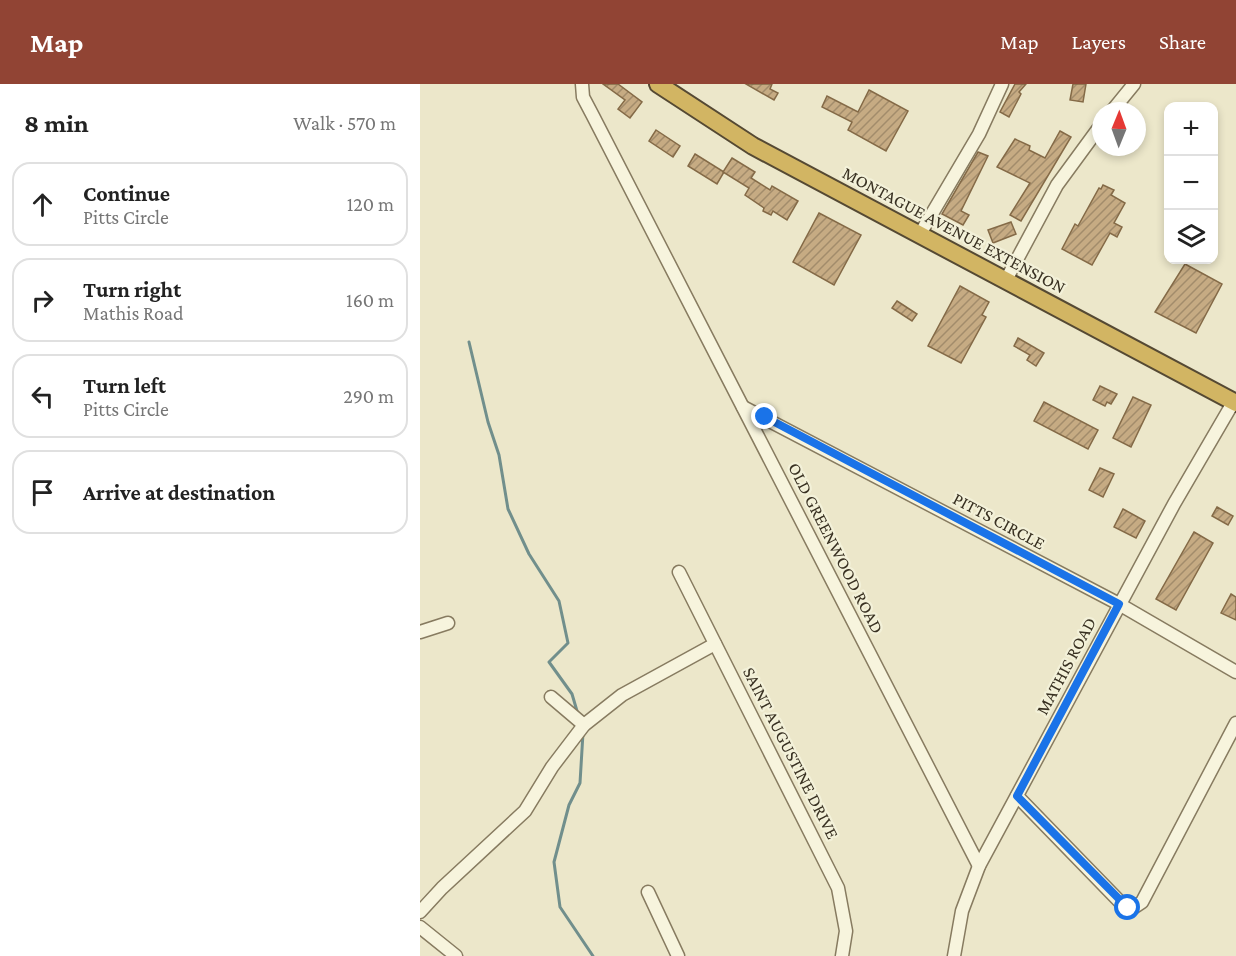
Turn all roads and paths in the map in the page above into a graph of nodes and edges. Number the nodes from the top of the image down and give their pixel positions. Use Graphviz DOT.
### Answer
graph roads {
  1 [pos="582,84"];
  2 [pos="658,84"];
  3 [pos="1002,84"];
  4 [pos="1134,84"];
  5 [pos="1119,102"];
  6 [pos="1092,137"];
  7 [pos="920,234"];
  8 [pos="1006,280"];
  9 [pos="1235,402"];
  10 [pos="743,407"];
  11 [pos="679,573"];
  12 [pos="1119,604"];
  13 [pos="448,623"];
  14 [pos="420,632"];
  15 [pos="715,644"];
  16 [pos="1236,672"];
  17 [pos="551,697"];
  18 [pos="1236,723"];
  19 [pos="584,725"];
  20 [pos="1017,796"];
  21 [pos="979,866"];
  22 [pos="648,892"];
  23 [pos="420,912"];
  24 [pos="420,927"];
  25 [pos="456,956"];
  26 [pos="678,956"];
  27 [pos="842,956"];
  28 [pos="954,956"];
  1 -- 10 [label="street, OLD GREENWOOD ROAD"];
  2 -- 7 [label="highway, MONTAGUE AVENUE EXTENSION"];
  3 -- 7 [label="street"];
  4 -- 5 [label="street"];
  6 -- 8 [label="street"];
  7 -- 8 [label="highway, MONTAGUE AVENUE EXTENSION"];
  8 -- 9 [label="highway, MONTAGUE AVENUE EXTENSION"];
  9 -- 12 [label="street, MATHIS ROAD"];
  10 -- 12 [label="street, PITTS CIRCLE"];
  10 -- 21 [label="street, OLD GREENWOOD ROAD"];
  11 -- 15 [label="street, SAINT AUGUSTINE DRIVE"];
  12 -- 16 [label="street, PITTS CIRCLE"];
  12 -- 20 [label="street, MATHIS ROAD"];
  13 -- 14 [label="street"];
  15 -- 19 [label="street"];
  15 -- 27 [label="street, SAINT AUGUSTINE DRIVE"];
  17 -- 19 [label="street"];
  18 -- 20 [label="street"];
  19 -- 23 [label="street"];
  20 -- 21 [label="street, MATHIS ROAD"];
  21 -- 28 [label="street, MATHIS ROAD"];
  22 -- 26 [label="street"];
  24 -- 25 [label="street"];
}
